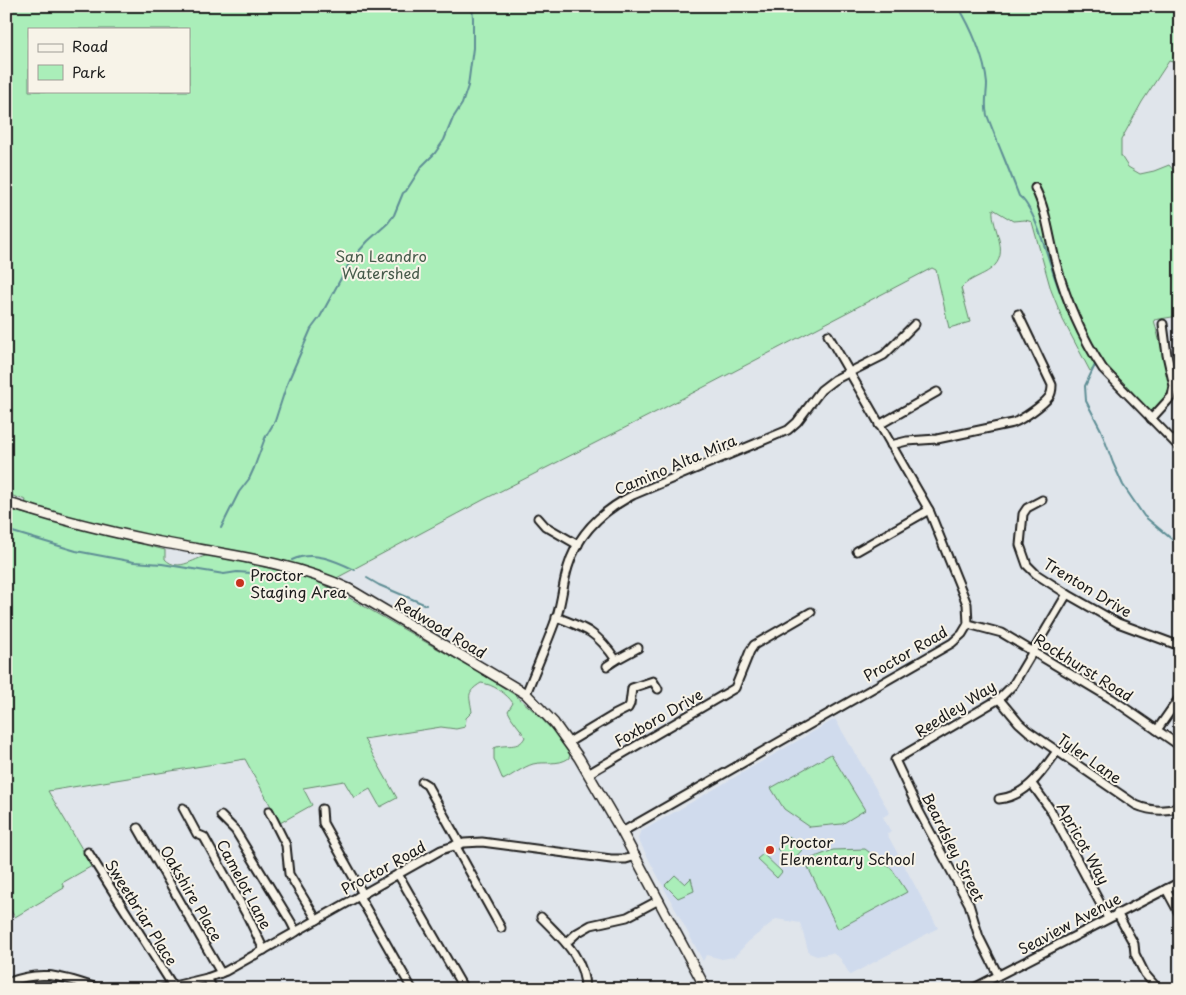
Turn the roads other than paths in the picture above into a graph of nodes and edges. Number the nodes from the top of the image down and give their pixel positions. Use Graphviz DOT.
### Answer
graph roads {
  1 [pos="1035,188"];
  2 [pos="1018,314"];
  3 [pos="915,324"];
  4 [pos="1163,324"];
  5 [pos="828,335"];
  6 [pos="848,373"];
  7 [pos="936,392"];
  8 [pos="1151,419"];
  9 [pos="879,425"];
  10 [pos="891,445"];
  11 [pos="1180,448"];
  12 [pos="1042,500"];
  13 [pos="6,502"];
  14 [pos="929,510"];
  15 [pos="538,518"];
  16 [pos="578,545"];
  17 [pos="857,551"];
  18 [pos="1067,594"];
  19 [pos="811,612"];
  20 [pos="556,617"];
  21 [pos="968,624"];
  22 [pos="1180,646"];
  23 [pos="638,648"];
  24 [pos="1033,652"];
  25 [pos="616,660"];
  26 [pos="607,666"];
  27 [pos="658,690"];
  28 [pos="526,694"];
  29 [pos="1180,697"];
  30 [pos="999,699"];
  31 [pos="1157,730"];
  32 [pos="569,742"];
  33 [pos="1180,746"];
  34 [pos="1057,751"];
  35 [pos="895,760"];
  36 [pos="588,774"];
  37 [pos="422,782"];
  38 [pos="1032,784"];
  39 [pos="999,799"];
  40 [pos="1180,806"];
  41 [pos="183,808"];
  42 [pos="322,809"];
  43 [pos="269,811"];
  44 [pos="221,816"];
  45 [pos="138,828"];
  46 [pos="622,832"];
  47 [pos="457,844"];
  48 [pos="88,852"];
  49 [pos="636,856"];
  50 [pos="398,874"];
  51 [pos="1180,882"];
  52 [pos="1166,889"];
  53 [pos="361,895"];
  54 [pos="659,900"];
  55 [pos="1118,913"];
  56 [pos="1180,915"];
  57 [pos="540,917"];
  58 [pos="1108,918"];
  59 [pos="317,920"];
  60 [pos="501,928"];
  61 [pos="296,932"];
  62 [pos="566,943"];
  63 [pos="264,950"];
  64 [pos="221,973"];
  65 [pos="998,975"];
  66 [pos="207,978"];
  67 [pos="6,983"];
  68 [pos="173,986"];
  69 [pos="101,989"];
  70 [pos="161,989"];
  71 [pos="213,989"];
  72 [pos="412,989"];
  73 [pos="464,989"];
  74 [pos="585,989"];
  75 [pos="706,989"];
  76 [pos="972,989"];
  77 [pos="1158,989"];
  1 -- 8 [label="street"];
  2 -- 10 [label="street"];
  3 -- 6 [label="street, Camino Alta Mira"];
  4 -- 8 [label="street"];
  5 -- 6 [label="street, Proctor Road"];
  6 -- 9 [label="street, Proctor Road"];
  6 -- 16 [label="street, Camino Alta Mira"];
  7 -- 9 [label="street"];
  8 -- 11 [label="street"];
  9 -- 10 [label="street, Proctor Road"];
  10 -- 14 [label="street, Proctor Road"];
  12 -- 18 [label="street, Trenton Drive"];
  13 -- 28 [label="main road, Redwood Road"];
  14 -- 17 [label="street"];
  14 -- 21 [label="street, Proctor Road"];
  15 -- 16 [label="street"];
  16 -- 20 [label="street, Camino Alta Mira"];
  18 -- 22 [label="street, Trenton Drive"];
  18 -- 24 [label="street, Reedley Way"];
  19 -- 36 [label="street, Foxboro Drive"];
  20 -- 25 [label="street"];
  20 -- 28 [label="street, Camino Alta Mira"];
  21 -- 24 [label="street, Rockhurst Road"];
  21 -- 46 [label="street, Proctor Road"];
  23 -- 25 [label="street"];
  24 -- 30 [label="street, Reedley Way"];
  24 -- 31 [label="street, Rockhurst Road"];
  25 -- 26 [label="street"];
  27 -- 32 [label="street"];
  28 -- 32 [label="main road, Redwood Road"];
  29 -- 31 [label="street"];
  30 -- 34 [label="street, Tyler Lane"];
  30 -- 35 [label="street, Reedley Way"];
  31 -- 33 [label="street, Rockhurst Road"];
  32 -- 36 [label="main road, Redwood Road"];
  34 -- 38 [label="street"];
  34 -- 40 [label="street, Tyler Lane"];
  35 -- 65 [label="street, Beardsley Street"];
  36 -- 46 [label="main road, Redwood Road"];
  37 -- 47 [label="street"];
  38 -- 39 [label="street"];
  38 -- 58 [label="street, Apricot Way"];
  41 -- 63 [label="street, Camelot Lane"];
  42 -- 53 [label="street"];
  43 -- 59 [label="street"];
  44 -- 61 [label="street"];
  45 -- 64 [label="street, Oakshire Place"];
  46 -- 49 [label="main road, Redwood Road"];
  47 -- 49 [label="street, Proctor Road"];
  47 -- 50 [label="street, Proctor Road"];
  47 -- 60 [label="street"];
  48 -- 68 [label="street, Sweetbriar Place"];
  49 -- 54 [label="main road, Redwood Road"];
  50 -- 53 [label="street, Proctor Road"];
  50 -- 73 [label="street"];
  51 -- 52 [label="street, Seaview Avenue"];
  52 -- 55 [label="street, Seaview Avenue"];
  52 -- 56 [label="street"];
  53 -- 59 [label="street, Proctor Road"];
  53 -- 72 [label="street"];
  54 -- 62 [label="street"];
  54 -- 75 [label="main road, Redwood Road"];
  55 -- 58 [label="street, Seaview Avenue"];
  55 -- 77 [label="street"];
  57 -- 62 [label="street"];
  58 -- 65 [label="street, Seaview Avenue"];
  59 -- 61 [label="street, Proctor Road"];
  61 -- 63 [label="street, Proctor Road"];
  62 -- 74 [label="street"];
  63 -- 64 [label="street, Proctor Road"];
  64 -- 66 [label="street, Proctor Road"];
  65 -- 76 [label="street, Seaview Avenue"];
  66 -- 68 [label="street, Proctor Road"];
  66 -- 71 [label="street"];
  67 -- 69 [label="street"];
  68 -- 70 [label="street, Proctor Road"];
}
